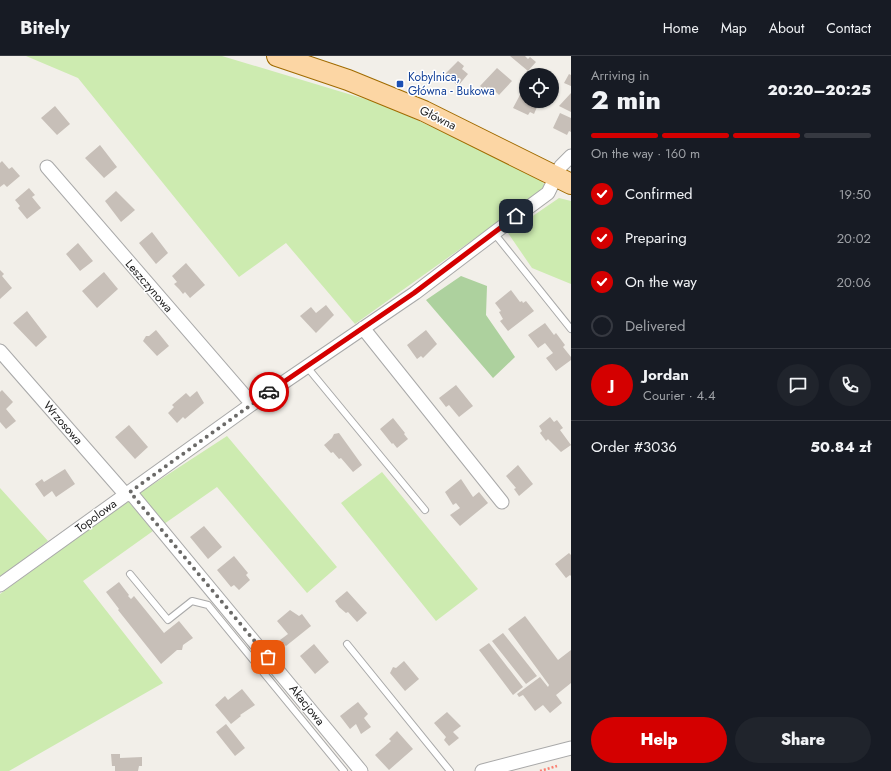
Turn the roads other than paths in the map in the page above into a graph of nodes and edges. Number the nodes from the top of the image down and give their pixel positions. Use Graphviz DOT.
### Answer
graph roads {
  1 [pos="276,56"];
  2 [pos="571,156"];
  3 [pos="46,167"];
  4 [pos="564,180"];
  5 [pos="494,234"];
  6 [pos="363,328"];
  7 [pos="571,329"];
  8 [pos="0,351"];
  9 [pos="307,367"];
  10 [pos="252,404"];
  11 [pos="128,494"];
  12 [pos="502,502"];
  13 [pos="425,510"];
  14 [pos="130,574"];
  15 [pos="0,585"];
  16 [pos="347,644"];
  17 [pos="571,748"];
  18 [pos="344,771"];
  19 [pos="361,771"];
  20 [pos="450,771"];
  21 [pos="482,771"];
  1 -- 4 [label="main road, Główna"];
  2 -- 4 [label="street, Topolowa"];
  3 -- 10 [label="street, Leszczynowa"];
  4 -- 5 [label="street, Topolowa"];
  5 -- 6 [label="street, Topolowa"];
  5 -- 7 [label="lane"];
  6 -- 9 [label="street, Topolowa"];
  6 -- 12 [label="street"];
  8 -- 11 [label="street, Wrzosowa"];
  9 -- 10 [label="street, Topolowa"];
  9 -- 13 [label="lane"];
  10 -- 11 [label="street, Topolowa"];
  11 -- 15 [label="street, Topolowa"];
  11 -- 19 [label="street, Akacjowa"];
  14 -- 18 [label="lane"];
  16 -- 20 [label="lane"];
  17 -- 21 [label="street"];
}
